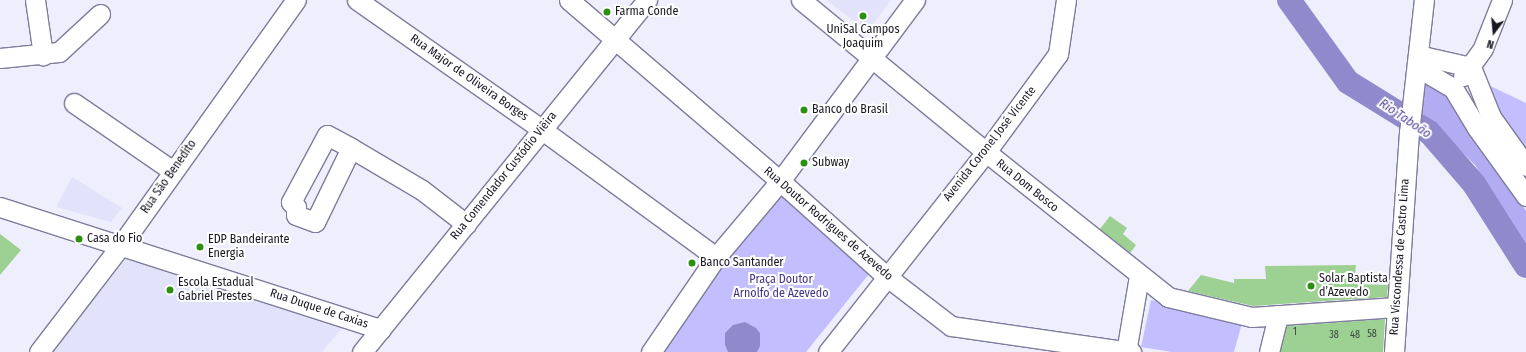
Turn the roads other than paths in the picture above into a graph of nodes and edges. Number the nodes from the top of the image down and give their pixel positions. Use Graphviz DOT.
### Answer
graph roads {
  1 [pos="35,0"];
  2 [pos="296,0"];
  3 [pos="357,0"];
  4 [pos="569,0"];
  5 [pos="647,0"];
  6 [pos="801,0"];
  7 [pos="915,0"];
  8 [pos="1066,0"];
  9 [pos="1424,0"];
  10 [pos="1502,0"];
  11 [pos="100,14"];
  12 [pos="614,39"];
  13 [pos="43,55"];
  14 [pos="0,58"];
  15 [pos="872,58"];
  16 [pos="1417,61"];
  17 [pos="1471,67"];
  18 [pos="1453,88"];
  19 [pos="74,103"];
  20 [pos="541,128"];
  21 [pos="350,148"];
  22 [pos="986,152"];
  23 [pos="1526,166"];
  24 [pos="173,171"];
  25 [pos="780,181"];
  26 [pos="1526,196"];
  27 [pos="0,207"];
  28 [pos="466,224"];
  29 [pos="121,245"];
  30 [pos="716,257"];
  31 [pos="886,276"];
  32 [pos="1139,276"];
  33 [pos="1396,307"];
  34 [pos="1278,315"];
  35 [pos="381,329"];
  36 [pos="39,352"];
  37 [pos="362,352"];
  38 [pos="651,352"];
  39 [pos="828,352"];
  40 [pos="1128,352"];
  41 [pos="1269,352"];
  42 [pos="1394,352"];
  1 -- 13 [label="street"];
  2 -- 24 [label="street, Rua São Benedito"];
  3 -- 20 [label="street, Rua Major de Oliveira Borges"];
  4 -- 12 [label="street, Rua Doutor Rodrigues de Azevedo"];
  5 -- 12 [label="street, Rua Comendador Custódio Viêira"];
  6 -- 15 [label="street, Rua Dom Bosco"];
  7 -- 15 [label="street"];
  8 -- 22 [label="street, Avenida Coronel José Vicente"];
  9 -- 16 [label="street, Rua Viscondessa de Castro Lima"];
  10 -- 17 [label="street"];
  11 -- 13 [label="street"];
  12 -- 20 [label="street, Rua Comendador Custódio Viêira"];
  12 -- 25 [label="street, Rua Doutor Rodrigues de Azevedo"];
  13 -- 14 [label="street"];
  15 -- 22 [label="street, Rua Dom Bosco"];
  15 -- 25 [label="street"];
  16 -- 17 [label="street"];
  16 -- 18 [label="street"];
  16 -- 33 [label="street, Rua Viscondessa de Castro Lima"];
  17 -- 18 [label="street"];
  17 -- 23 [label="street"];
  18 -- 26 [label="street"];
  19 -- 24 [label="street"];
  20 -- 28 [label="street, Rua Comendador Custódio Viêira"];
  20 -- 30 [label="street, Rua Major de Oliveira Borges"];
  21 -- 28 [label="street"];
  22 -- 31 [label="street, Avenida Coronel José Vicente"];
  22 -- 32 [label="street, Rua Dom Bosco"];
  24 -- 29 [label="street, Rua São Benedito"];
  25 -- 30 [label="street"];
  25 -- 31 [label="street, Rua Doutor Rodrigues de Azevedo"];
  27 -- 29 [label="street, Rua Duque de Caxias"];
  28 -- 35 [label="street, Rua Comendador Custódio Viêira"];
  29 -- 35 [label="street, Rua Duque de Caxias"];
  29 -- 36 [label="street, Rua São Benedito"];
  30 -- 38 [label="street"];
  31 -- 39 [label="street, Avenida Coronel José Vicente"];
  31 -- 40 [label="street, Rua Doutor Rodrigues de Azevedo"];
  32 -- 34 [label="street, Rua Dom Bosco"];
  32 -- 40 [label="street"];
  33 -- 34 [label="street, Rua Dom Bosco"];
  33 -- 42 [label="street, Rua Viscondessa de Castro Lima"];
  34 -- 41 [label="street"];
  35 -- 37 [label="street, Rua Comendador Custódio Viêira"];
}
